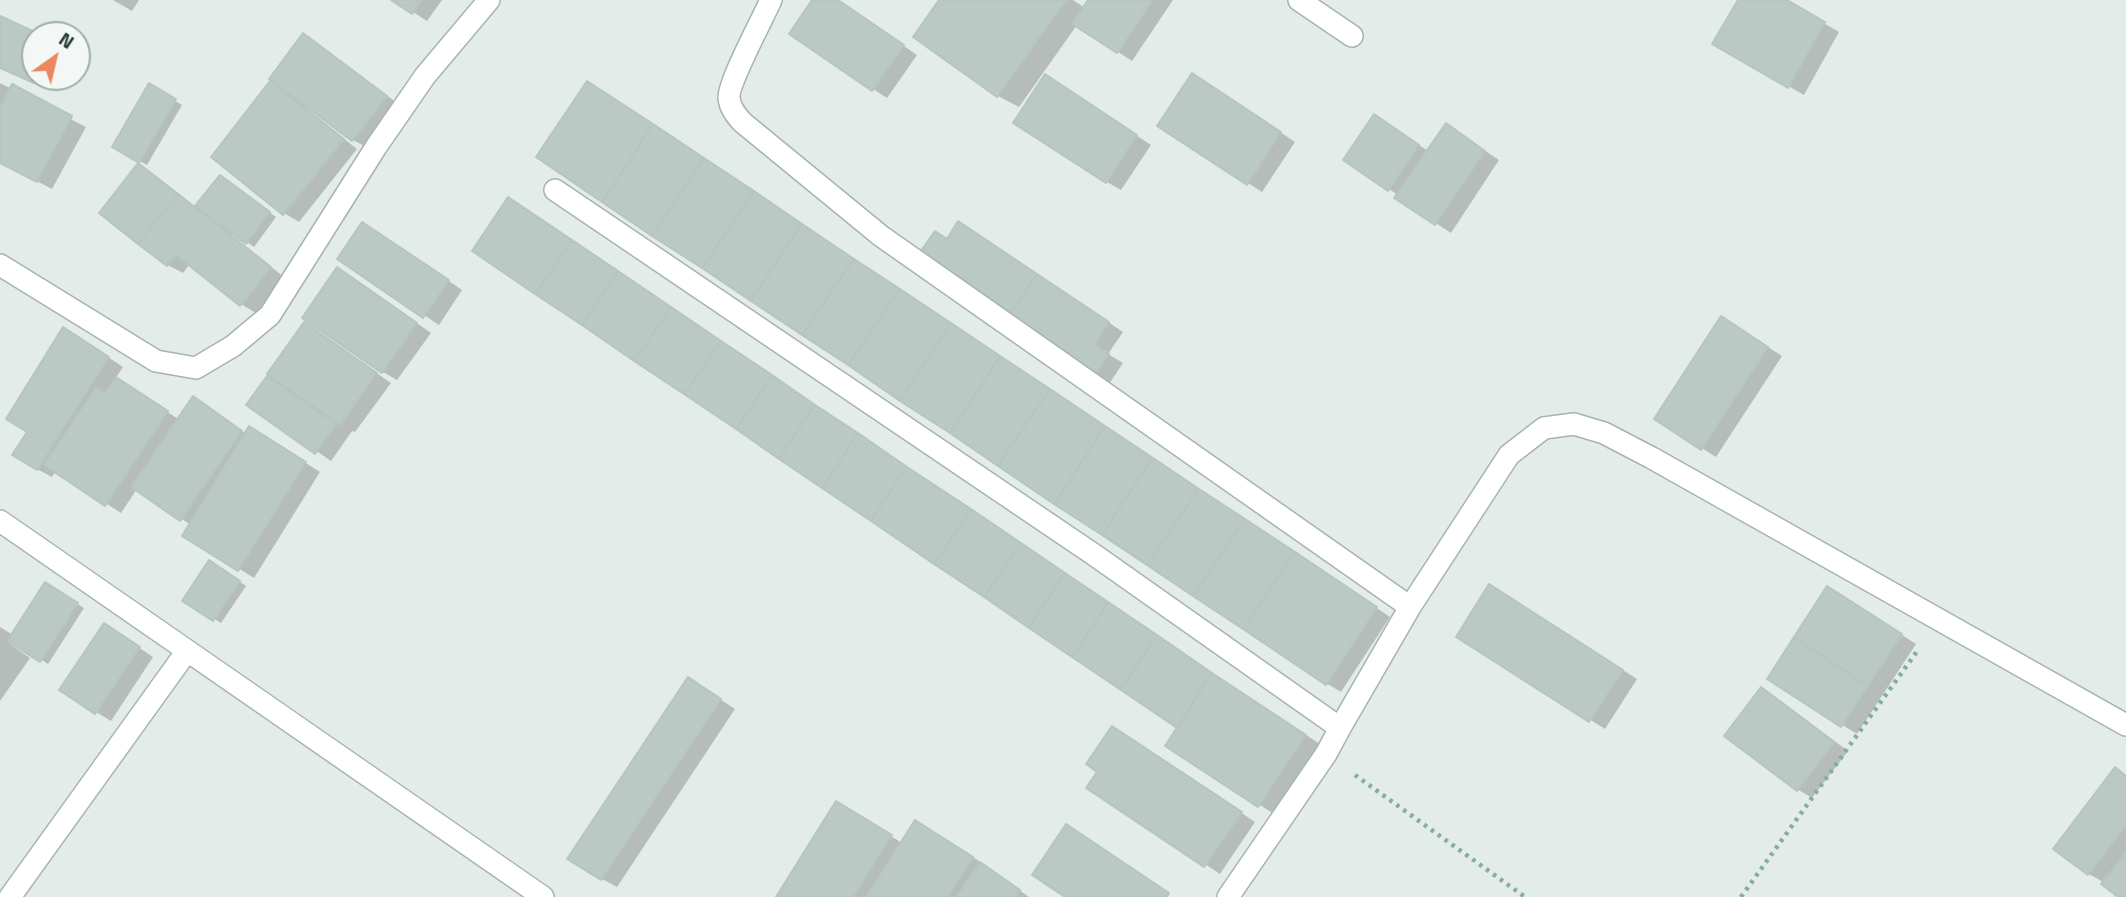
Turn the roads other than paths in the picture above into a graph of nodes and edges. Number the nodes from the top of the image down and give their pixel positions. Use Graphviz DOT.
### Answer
graph roads {
  1 [pos="489,0"];
  2 [pos="771,0"];
  3 [pos="1299,0"];
  4 [pos="1352,36"];
  5 [pos="555,190"];
  6 [pos="0,265"];
  7 [pos="0,521"];
  8 [pos="1409,607"];
  9 [pos="187,651"];
  10 [pos="2126,725"];
  11 [pos="1340,728"];
  12 [pos="10,897"];
  13 [pos="543,897"];
  14 [pos="1228,897"];
  1 -- 6 [label="street"];
  2 -- 8 [label="street"];
  3 -- 4 [label="street"];
  5 -- 11 [label="street"];
  7 -- 9 [label="street"];
  8 -- 10 [label="street"];
  8 -- 11 [label="street"];
  9 -- 12 [label="street"];
  9 -- 13 [label="street"];
  11 -- 14 [label="street"];
}
